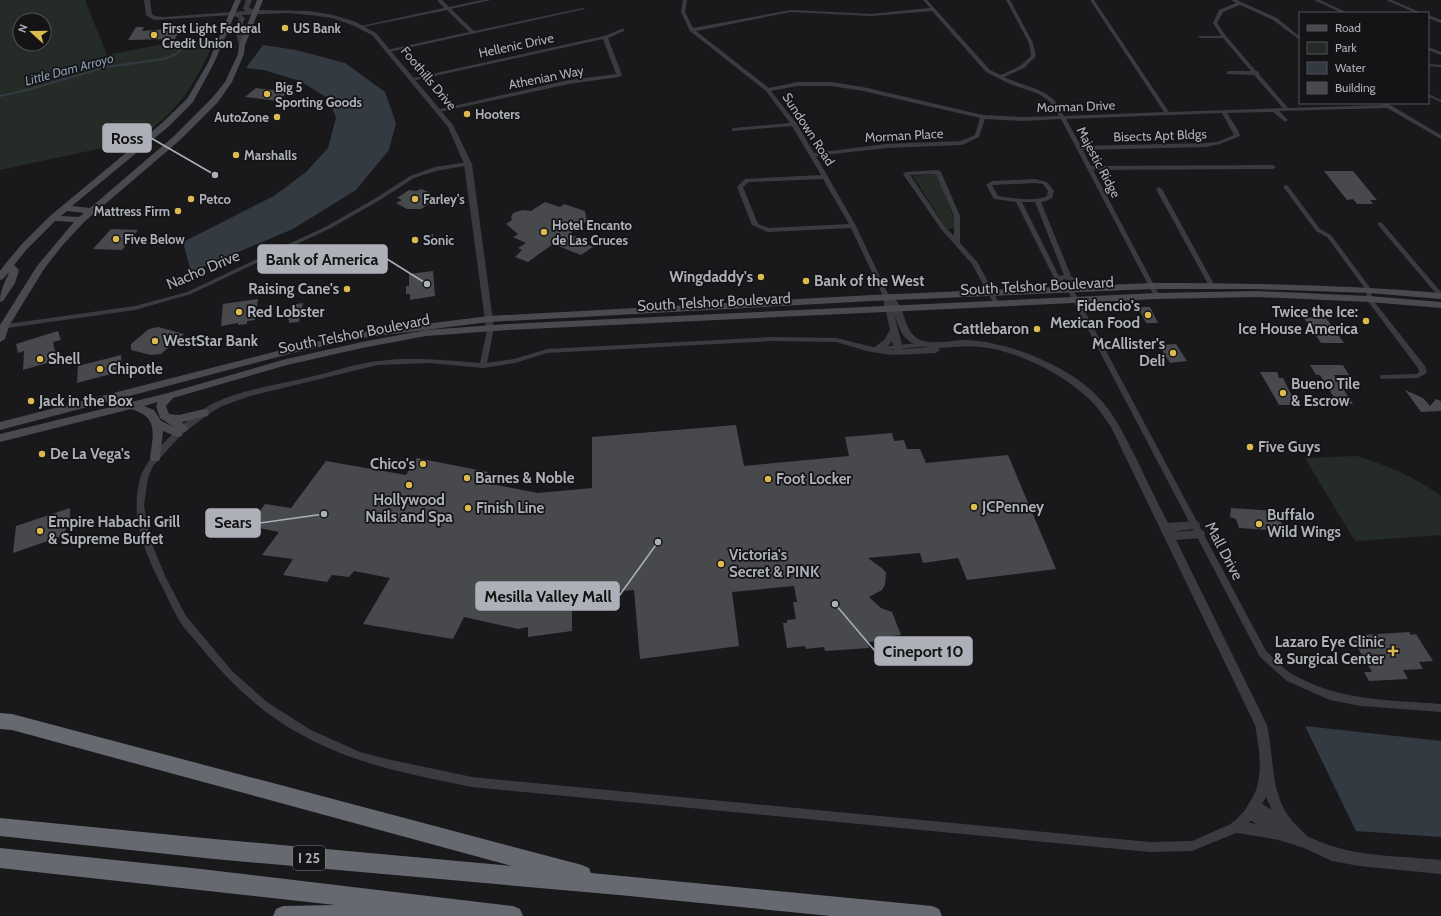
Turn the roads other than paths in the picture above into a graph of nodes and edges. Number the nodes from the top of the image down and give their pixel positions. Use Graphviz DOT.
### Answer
graph roads {
  1 [pos="147,0"];
  2 [pos="238,0"];
  3 [pos="249,0"];
  4 [pos="260,0"];
  5 [pos="439,0"];
  6 [pos="489,0"];
  7 [pos="685,0"];
  8 [pos="925,0"];
  9 [pos="1008,0"];
  10 [pos="1092,0"];
  11 [pos="1233,0"];
  12 [pos="1316,0"];
  13 [pos="1388,0"];
  14 [pos="1241,3"];
  15 [pos="446,9"];
  16 [pos="583,9"];
  17 [pos="934,9"];
  18 [pos="255,12"];
  19 [pos="1344,12"];
  20 [pos="1418,12"];
  21 [pos="232,14"];
  22 [pos="1429,16"];
  23 [pos="1441,22"];
  24 [pos="363,26"];
  25 [pos="622,30"];
  26 [pos="692,30"];
  27 [pos="472,32"];
  28 [pos="605,37"];
  29 [pos="1200,37"];
  30 [pos="1224,37"];
  31 [pos="1299,38"];
  32 [pos="242,45"];
  33 [pos="1429,48"];
  34 [pos="389,51"];
  35 [pos="1441,54"];
  36 [pos="1429,66"];
  37 [pos="1441,66"];
  38 [pos="1229,73"];
  39 [pos="1257,73"];
  40 [pos="1001,77"];
  41 [pos="412,79"];
  42 [pos="768,90"];
  43 [pos="1384,104"];
  44 [pos="1388,106"];
  45 [pos="439,110"];
  46 [pos="1287,110"];
  47 [pos="1275,111"];
  48 [pos="1224,112"];
  49 [pos="1167,114"];
  50 [pos="983,117"];
  51 [pos="1063,118"];
  52 [pos="1285,120"];
  53 [pos="794,124"];
  54 [pos="734,130"];
  55 [pos="1441,137"];
  56 [pos="137,148"];
  57 [pos="1079,148"];
  58 [pos="163,150"];
  59 [pos="812,155"];
  60 [pos="468,164"];
  61 [pos="1273,167"];
  62 [pos="1090,168"];
  63 [pos="825,177"];
  64 [pos="1286,187"];
  65 [pos="1160,189"];
  66 [pos="1018,200"];
  67 [pos="1037,200"];
  68 [pos="64,208"];
  69 [pos="92,211"];
  70 [pos="53,218"];
  71 [pos="81,220"];
  72 [pos="1380,224"];
  73 [pos="853,226"];
  74 [pos="957,243"];
  75 [pos="8,265"];
  76 [pos="0,277"];
  77 [pos="1068,277"];
  78 [pos="1058,280"];
  79 [pos="1152,286"];
  80 [pos="1212,286"];
  81 [pos="1088,290"];
  82 [pos="1053,291"];
  83 [pos="992,294"];
  84 [pos="1369,294"];
  85 [pos="1073,295"];
  86 [pos="1157,296"];
  87 [pos="1441,296"];
  88 [pos="887,298"];
  89 [pos="0,299"];
  90 [pos="996,303"];
  91 [pos="1441,305"];
  92 [pos="893,308"];
  93 [pos="490,324"];
  94 [pos="2,326"];
  95 [pos="894,331"];
  96 [pos="903,331"];
  97 [pos="0,338"];
  98 [pos="927,344"];
  99 [pos="945,346"];
  100 [pos="898,349"];
  101 [pos="908,349"];
  102 [pos="875,350"];
  103 [pos="268,357"];
  104 [pos="483,366"];
  105 [pos="1384,377"];
  106 [pos="188,390"];
  107 [pos="169,396"];
  108 [pos="128,405"];
  109 [pos="204,413"];
  110 [pos="168,417"];
  111 [pos="157,424"];
  112 [pos="0,426"];
  113 [pos="180,431"];
  114 [pos="22,432"];
  115 [pos="0,438"];
  116 [pos="0,443"];
  117 [pos="155,458"];
  118 [pos="1198,530"];
  119 [pos="1167,532"];
  120 [pos="1441,708"];
  121 [pos="0,721"];
  122 [pos="1267,776"];
  123 [pos="1253,808"];
  124 [pos="0,827"];
  125 [pos="1236,827"];
  126 [pos="1284,830"];
  127 [pos="0,858"];
  128 [pos="1441,866"];
  129 [pos="619,885"];
  130 [pos="469,912"];
  131 [pos="283,916"];
  132 [pos="512,916"];
  133 [pos="932,916"];
  1 -- 21 [label="street, Foothills Drive"];
  2 -- 21 [label="main road"];
  3 -- 18 [label="street"];
  4 -- 18 [label="main road"];
  5 -- 15 [label="street"];
  6 -- 15 [label="street"];
  7 -- 26 [label="street, Sundown Road"];
  8 -- 17 [label="street, Majestic Ridge"];
  9 -- 40 [label="street"];
  10 -- 49 [label="street"];
  11 -- 14 [label="street"];
  12 -- 19 [label="street"];
  13 -- 20 [label="street"];
  14 -- 30 [label="street"];
  14 -- 31 [label="street"];
  15 -- 24 [label="street"];
  15 -- 27 [label="street"];
  16 -- 27 [label="street"];
  17 -- 26 [label="street"];
  17 -- 40 [label="street, Majestic Ridge"];
  18 -- 21 [label="street, Foothills Drive"];
  18 -- 24 [label="street, Foothills Drive"];
  18 -- 32 [label="main road"];
  21 -- 32 [label="street"];
  21 -- 56 [label="main road"];
  22 -- 23 [label="street"];
  24 -- 34 [label="street, Foothills Drive"];
  25 -- 28 [label="street, Hellenic Drive"];
  26 -- 42 [label="street, Sundown Road"];
  27 -- 34 [label="street"];
  28 -- 41 [label="street, Hellenic Drive"];
  28 -- 45 [label="street, Athenian Way"];
  29 -- 30 [label="street"];
  30 -- 39 [label="street"];
  32 -- 58 [label="main road"];
  33 -- 35 [label="street"];
  34 -- 41 [label="street, Foothills Drive"];
  36 -- 37 [label="street"];
  38 -- 39 [label="street"];
  39 -- 46 [label="street"];
  40 -- 51 [label="street, Majestic Ridge"];
  41 -- 45 [label="street, Foothills Drive"];
  42 -- 50 [label="street, Morman Drive"];
  42 -- 53 [label="street, Sundown Road"];
  43 -- 44 [label="street"];
  44 -- 46 [label="street, Morman Drive"];
  44 -- 55 [label="street"];
  45 -- 60 [label="street, Foothills Drive"];
  46 -- 47 [label="street, Morman Drive"];
  47 -- 48 [label="street, Morman Drive"];
  47 -- 52 [label="street"];
  48 -- 49 [label="street, Morman Drive"];
  48 -- 57 [label="street, Bisects Apt Bldgs"];
  49 -- 51 [label="street, Morman Drive"];
  50 -- 51 [label="street, Morman Drive"];
  50 -- 59 [label="street, Morman Place"];
  51 -- 57 [label="street, Majestic Ridge"];
  53 -- 54 [label="street"];
  53 -- 59 [label="street, Sundown Road"];
  56 -- 58 [label="main road"];
  56 -- 68 [label="main road"];
  57 -- 62 [label="street, Majestic Ridge"];
  58 -- 69 [label="main road"];
  59 -- 63 [label="street, Sundown Road"];
  60 -- 93 [label="street, Foothills Drive"];
  60 -- 94 [label="street, Nacho Drive"];
  61 -- 62 [label="street"];
  62 -- 79 [label="street, Majestic Ridge"];
  63 -- 73 [label="street, Sundown Road"];
  63 -- 73 [label="street"];
  64 -- 84 [label="street"];
  65 -- 80 [label="street"];
  66 -- 67 [label="street"];
  66 -- 67 [label="street"];
  66 -- 78 [label="street"];
  67 -- 77 [label="street"];
  68 -- 69 [label="main road"];
  68 -- 70 [label="main road"];
  69 -- 71 [label="main road"];
  70 -- 71 [label="main road"];
  70 -- 75 [label="main road"];
  71 -- 94 [label="main road"];
  72 -- 87 [label="street"];
  73 -- 88 [label="street, Sundown Road"];
  74 -- 74 [label="street"];
  74 -- 83 [label="street"];
  75 -- 76 [label="main road"];
  75 -- 89 [label="main road"];
  77 -- 78 [label="street"];
  77 -- 81 [label="street"];
  78 -- 82 [label="street"];
  79 -- 80 [label="main road, South Telshor Boulevard"];
  79 -- 81 [label="main road, South Telshor Boulevard"];
  79 -- 86 [label="street, Majestic Ridge"];
  80 -- 84 [label="main road, South Telshor Boulevard"];
  81 -- 85 [label="main road, South Telshor Boulevard"];
  82 -- 83 [label="main road, South Telshor Boulevard"];
  82 -- 85 [label="main road, South Telshor Boulevard"];
  83 -- 88 [label="main road, South Telshor Boulevard"];
  83 -- 90 [label="street"];
  84 -- 86 [label="main road, South Telshor Boulevard"];
  84 -- 87 [label="main road, South Telshor Boulevard"];
  84 -- 91 [label="main road, South Telshor Boulevard"];
  84 -- 105 [label="street"];
  85 -- 86 [label="main road, South Telshor Boulevard"];
  85 -- 90 [label="main road, South Telshor Boulevard"];
  85 -- 118 [label="street, Mall Drive"];
  88 -- 92 [label="street, Sundown Road"];
  88 -- 93 [label="main road, South Telshor Boulevard"];
  90 -- 92 [label="main road, South Telshor Boulevard"];
  92 -- 93 [label="main road, South Telshor Boulevard"];
  92 -- 95 [label="street, Sundown Road"];
  92 -- 96 [label="street, Sundown Road"];
  93 -- 103 [label="main road, South Telshor Boulevard"];
  93 -- 104 [label="street, Foothills Drive"];
  93 -- 106 [label="main road, South Telshor Boulevard"];
  94 -- 97 [label="main road"];
  95 -- 100 [label="street, Sundown Road"];
  95 -- 102 [label="street"];
  96 -- 98 [label="street"];
  96 -- 101 [label="street, Sundown Road"];
  98 -- 99 [label="street"];
  98 -- 101 [label="street"];
  99 -- 101 [label="street"];
  99 -- 119 [label="street"];
  100 -- 101 [label="street"];
  100 -- 102 [label="street"];
  102 -- 104 [label="street"];
  103 -- 106 [label="main road"];
  103 -- 112 [label="main road, South Telshor Boulevard"];
  104 -- 109 [label="street"];
  106 -- 107 [label="main road, South Telshor Boulevard"];
  107 -- 108 [label="main road, South Telshor Boulevard"];
  107 -- 110 [label="main road"];
  108 -- 111 [label="main road"];
  108 -- 114 [label="main road, South Telshor Boulevard"];
  109 -- 110 [label="main road"];
  109 -- 113 [label="street"];
  110 -- 113 [label="main road"];
  111 -- 113 [label="main road"];
  111 -- 117 [label="main road"];
  113 -- 117 [label="street"];
  114 -- 115 [label="main road, South Telshor Boulevard"];
  114 -- 116 [label="main road"];
  117 -- 125 [label="street"];
  118 -- 119 [label="street"];
  118 -- 120 [label="street, Mall Drive"];
  119 -- 122 [label="street"];
  121 -- 129 [label="highway"];
  122 -- 123 [label="street"];
  122 -- 126 [label="street"];
  123 -- 125 [label="street"];
  123 -- 126 [label="street"];
  124 -- 129 [label="highway, I 25"];
  125 -- 126 [label="street"];
  126 -- 128 [label="street"];
  127 -- 130 [label="highway, I 25"];
  129 -- 133 [label="highway, I 25"];
  130 -- 131 [label="highway"];
  130 -- 132 [label="highway, I 25"];
}
